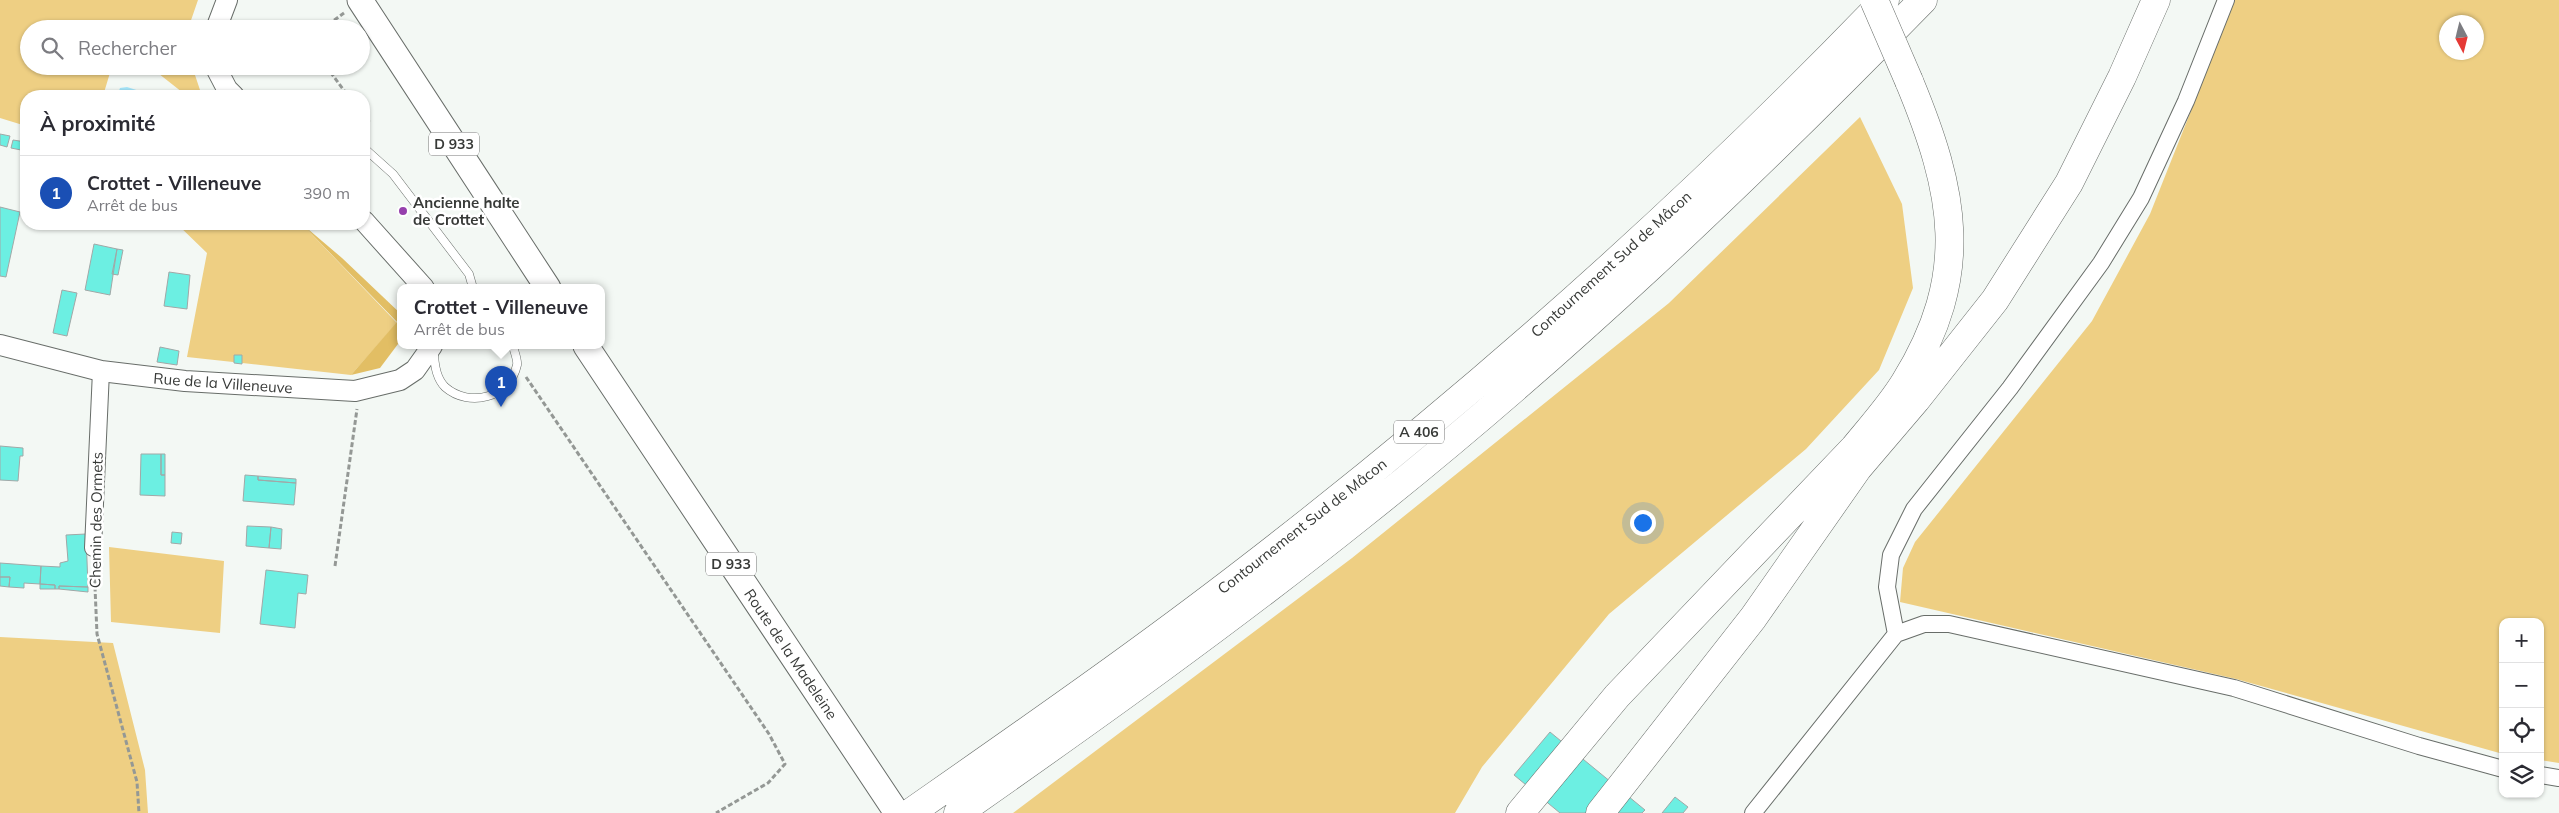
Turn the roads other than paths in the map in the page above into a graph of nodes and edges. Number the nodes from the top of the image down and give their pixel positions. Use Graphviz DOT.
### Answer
graph roads {
  1 [pos="227,0"];
  2 [pos="360,0"];
  3 [pos="1874,0"];
  4 [pos="1885,0"];
  5 [pos="1923,0"];
  6 [pos="2156,0"];
  7 [pos="2226,0"];
  8 [pos="219,20"];
  9 [pos="220,75"];
  10 [pos="228,90"];
  11 [pos="370,154"];
  12 [pos="370,229"];
  13 [pos="420,284"];
  14 [pos="472,284"];
  15 [pos="545,284"];
  16 [pos="0,345"];
  17 [pos="431,349"];
  18 [pos="433,349"];
  19 [pos="514,349"];
  20 [pos="588,349"];
  21 [pos="101,371"];
  22 [pos="93,548"];
  23 [pos="1896,634"];
  24 [pos="2499,768"];
  25 [pos="2544,776"];
  26 [pos="2559,778"];
  27 [pos="897,813"];
  28 [pos="910,813"];
  29 [pos="958,813"];
  30 [pos="1520,813"];
  31 [pos="1600,813"];
  32 [pos="1753,813"];
  1 -- 8 [label="street"];
  2 -- 15 [label="main road, D 933"];
  3 -- 30 [label="highway, bridge"];
  4 -- 28 [label="highway, Contournement Sud de Mâcon / A 406"];
  5 -- 29 [label="highway, Contournement Sud de Mâcon / A 406"];
  6 -- 31 [label="highway"];
  7 -- 23 [label="street"];
  9 -- 10 [label="street"];
  11 -- 14 [label="lane"];
  12 -- 13 [label="street"];
  16 -- 21 [label="street, Rue de la Villeneuve"];
  17 -- 21 [label="street, Rue de la Villeneuve"];
  18 -- 19 [label="lane"];
  20 -- 27 [label="main road, Route de la Madeleine / D 933"];
  21 -- 22 [label="street, Chemin des Ormets"];
  23 -- 24 [label="street"];
  23 -- 32 [label="street"];
  25 -- 26 [label="street"];
}
